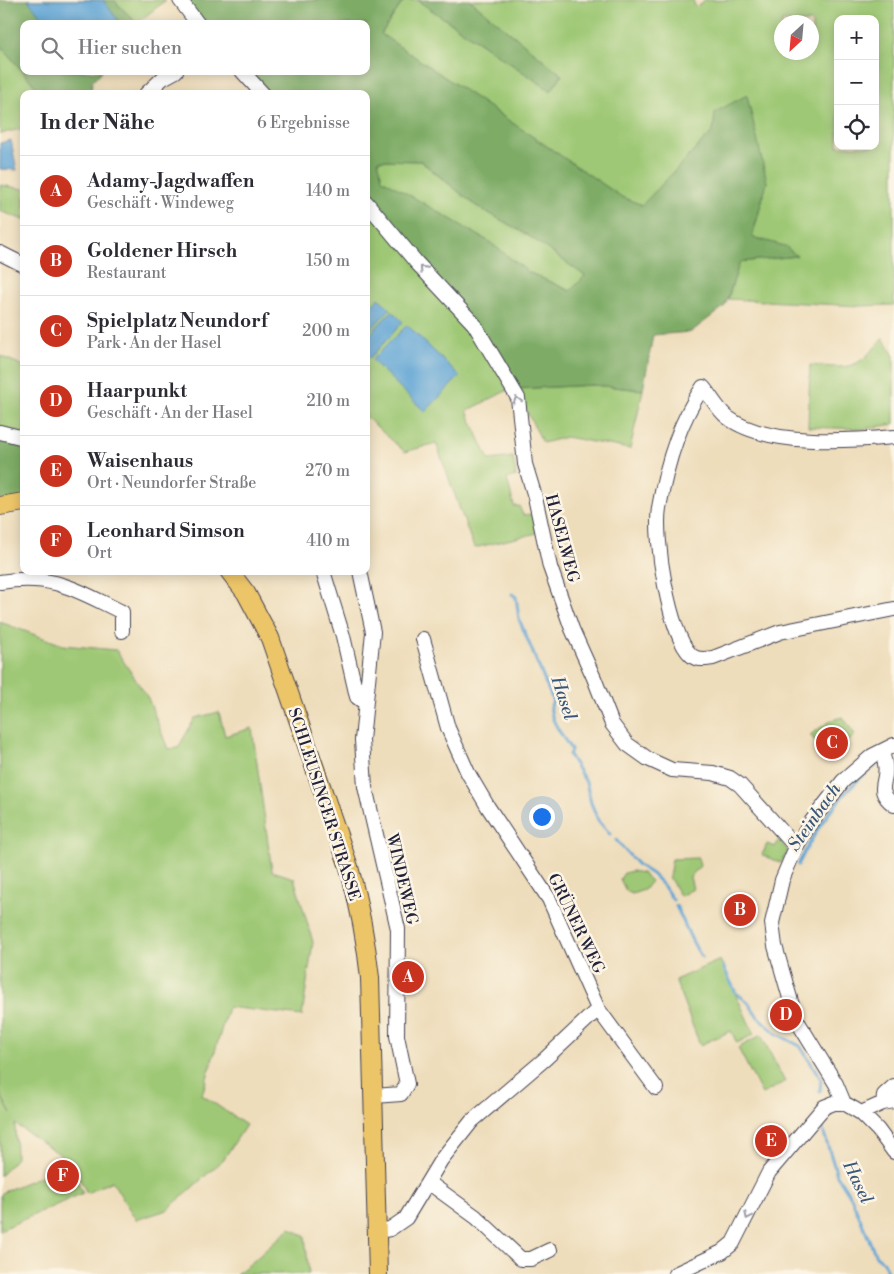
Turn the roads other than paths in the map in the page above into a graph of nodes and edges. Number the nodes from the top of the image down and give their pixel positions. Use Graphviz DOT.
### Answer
graph roads {
  1 [pos="180,0"];
  2 [pos="195,20"];
  3 [pos="169,75"];
  4 [pos="245,75"];
  5 [pos="150,90"];
  6 [pos="259,90"];
  7 [pos="370,207"];
  8 [pos="0,253"];
  9 [pos="20,263"];
  10 [pos="0,432"];
  11 [pos="20,437"];
  12 [pos="894,437"];
  13 [pos="20,503"];
  14 [pos="0,506"];
  15 [pos="233,575"];
  16 [pos="324,575"];
  17 [pos="361,575"];
  18 [pos="0,582"];
  19 [pos="894,609"];
  20 [pos="122,631"];
  21 [pos="423,639"];
  22 [pos="365,703"];
  23 [pos="894,745"];
  24 [pos="881,752"];
  25 [pos="894,805"];
  26 [pos="796,847"];
  27 [pos="598,1008"];
  28 [pos="894,1086"];
  29 [pos="656,1088"];
  30 [pos="374,1096"];
  31 [pos="888,1102"];
  32 [pos="844,1103"];
  33 [pos="861,1113"];
  34 [pos="894,1152"];
  35 [pos="428,1182"];
  36 [pos="378,1231"];
  37 [pos="550,1250"];
  38 [pos="378,1274"];
  39 [pos="675,1274"];
  1 -- 2 [label="street"];
  3 -- 5 [label="street"];
  4 -- 6 [label="street"];
  26 -- 7 [label="street, HASELWEG, one-way"];
  8 -- 9 [label="street"];
  10 -- 11 [label="street"];
  12 -- 19 [label="street"];
  13 -- 14 [label="main road"];
  15 -- 30 [label="main road, SCHLEUSINGER STRASSE"];
  16 -- 22 [label="street"];
  17 -- 22 [label="street, WINDEWEG"];
  18 -- 20 [label="street"];
  21 -- 27 [label="street, GRÜNER WEG"];
  22 -- 30 [label="street, WINDEWEG"];
  23 -- 24 [label="street"];
  24 -- 25 [label="street"];
  24 -- 26 [label="street"];
  26 -- 32 [label="street"];
  27 -- 29 [label="street, GRÜNER WEG"];
  27 -- 35 [label="street"];
  28 -- 31 [label="street"];
  30 -- 36 [label="main road, SCHLEUSINGER STRASSE"];
  31 -- 33 [label="street"];
  32 -- 33 [label="street"];
  32 -- 39 [label="street, one-way"];
  33 -- 34 [label="street"];
  35 -- 36 [label="street"];
  35 -- 37 [label="street"];
  36 -- 38 [label="main road, SCHLEUSINGER STRASSE"];
}
